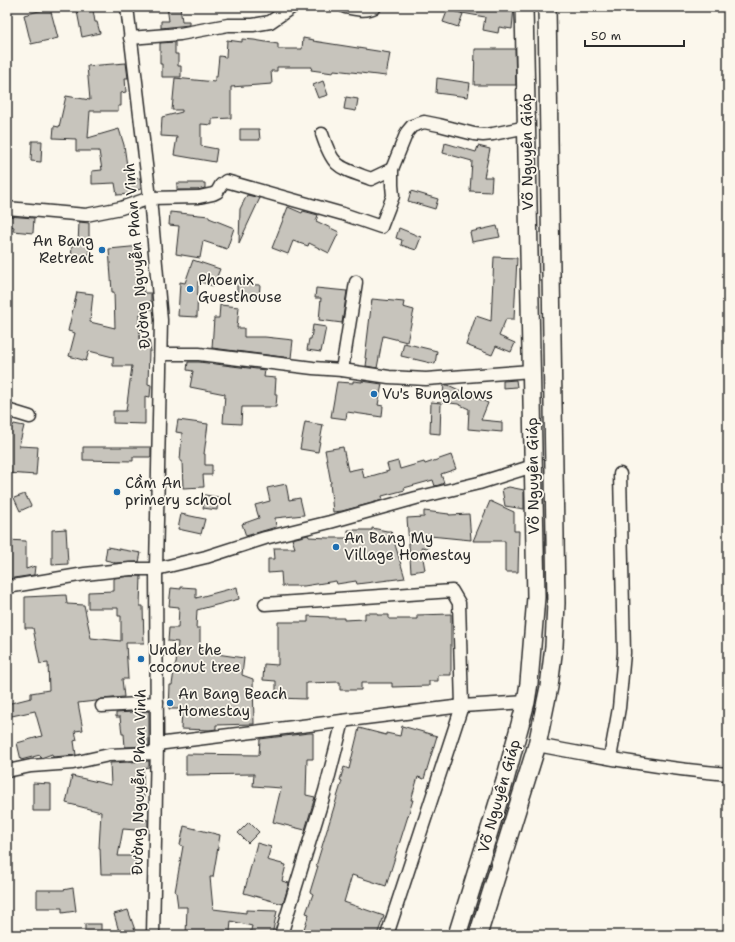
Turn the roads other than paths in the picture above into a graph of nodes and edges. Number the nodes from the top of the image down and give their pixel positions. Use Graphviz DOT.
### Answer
graph roads {
  1 [pos="127,7"];
  2 [pos="292,7"];
  3 [pos="345,7"];
  4 [pos="375,7"];
  5 [pos="524,7"];
  6 [pos="546,7"];
  7 [pos="130,38"];
  8 [pos="527,127"];
  9 [pos="322,134"];
  10 [pos="392,169"];
  11 [pos="150,198"];
  12 [pos="7,208"];
  13 [pos="356,282"];
  14 [pos="161,354"];
  15 [pos="342,370"];
  16 [pos="531,371"];
  17 [pos="7,410"];
  18 [pos="30,417"];
  19 [pos="533,466"];
  20 [pos="620,474"];
  21 [pos="156,569"];
  22 [pos="7,587"];
  23 [pos="265,604"];
  24 [pos="526,702"];
  25 [pos="157,703"];
  26 [pos="102,706"];
  27 [pos="462,706"];
  28 [pos="546,706"];
  29 [pos="343,721"];
  30 [pos="536,745"];
  31 [pos="157,749"];
  32 [pos="610,758"];
  33 [pos="7,771"];
  34 [pos="728,774"];
  35 [pos="153,935"];
  36 [pos="281,935"];
  37 [pos="387,935"];
  38 [pos="457,935"];
  39 [pos="478,935"];
  1 -- 7 [label="street, Đường Nguyễn Phan Vinh"];
  2 -- 7 [label="street"];
  3 -- 4 [label="street"];
  5 -- 8 [label="main road, Võ Nguyên Giáp"];
  6 -- 28 [label="main road, Võ Nguyên Giáp"];
  7 -- 11 [label="street, Đường Nguyễn Phan Vinh"];
  8 -- 10 [label="street"];
  8 -- 16 [label="main road, Võ Nguyên Giáp"];
  9 -- 10 [label="street"];
  10 -- 11 [label="street"];
  11 -- 12 [label="street"];
  11 -- 14 [label="street, Đường Nguyễn Phan Vinh"];
  13 -- 15 [label="street"];
  14 -- 15 [label="street"];
  14 -- 21 [label="street, Đường Nguyễn Phan Vinh"];
  15 -- 16 [label="street"];
  16 -- 19 [label="main road, Võ Nguyên Giáp"];
  17 -- 18 [label="street"];
  19 -- 21 [label="street"];
  19 -- 24 [label="main road, Võ Nguyên Giáp"];
  20 -- 32 [label="street"];
  21 -- 22 [label="street"];
  21 -- 25 [label="street, Đường Nguyễn Phan Vinh"];
  23 -- 27 [label="street"];
  24 -- 27 [label="street"];
  24 -- 28 [label="main road"];
  24 -- 38 [label="main road, Võ Nguyên Giáp"];
  25 -- 26 [label="street"];
  25 -- 31 [label="street, Đường Nguyễn Phan Vinh"];
  27 -- 29 [label="street"];
  27 -- 37 [label="street"];
  28 -- 30 [label="main road, Võ Nguyên Giáp"];
  29 -- 31 [label="street"];
  29 -- 36 [label="street"];
  30 -- 32 [label="street"];
  30 -- 39 [label="main road, Võ Nguyên Giáp"];
  31 -- 33 [label="street"];
  31 -- 35 [label="street, Đường Nguyễn Phan Vinh"];
  32 -- 34 [label="street"];
}
